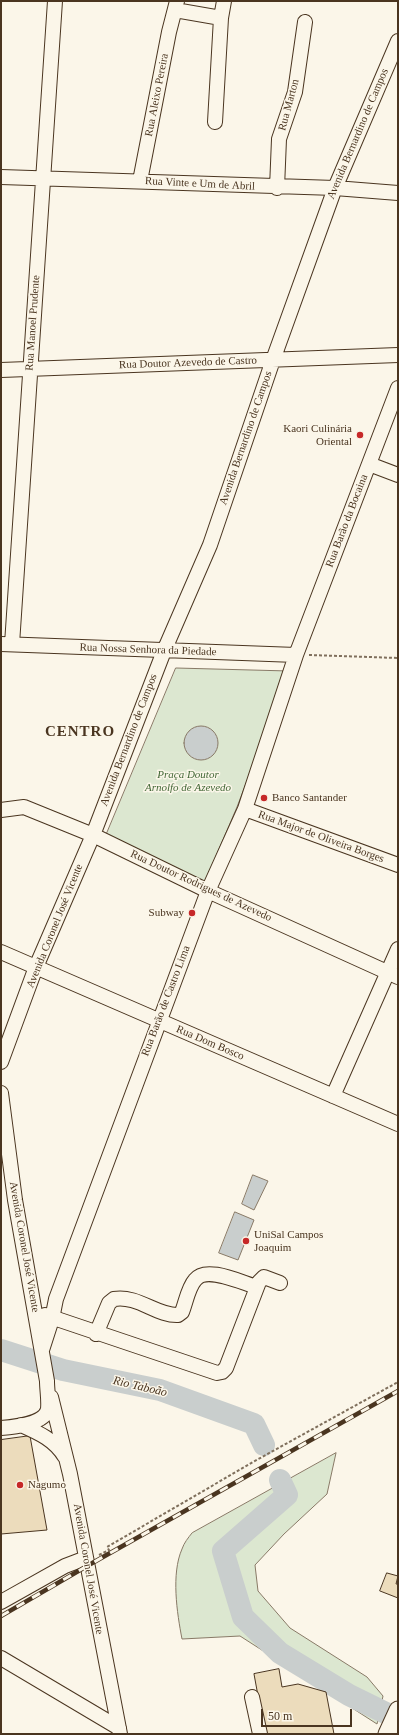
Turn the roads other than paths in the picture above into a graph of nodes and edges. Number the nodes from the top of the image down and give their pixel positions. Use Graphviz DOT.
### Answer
graph roads {
  1 [pos="55,1"];
  2 [pos="224,1"];
  3 [pos="176,5"];
  4 [pos="221,18"];
  5 [pos="305,22"];
  6 [pos="398,41"];
  7 [pos="216,122"];
  8 [pos="1,177"];
  9 [pos="43,179"];
  10 [pos="140,181"];
  11 [pos="276,188"];
  12 [pos="334,188"];
  13 [pos="398,193"];
  14 [pos="398,355"];
  15 [pos="273,360"];
  16 [pos="30,369"];
  17 [pos="1,370"];
  18 [pos="398,388"];
  19 [pos="394,414"];
  20 [pos="369,464"];
  21 [pos="398,476"];
  22 [pos="6,644"];
  23 [pos="164,651"];
  24 [pos="296,655"];
  25 [pos="245,809"];
  26 [pos="1,810"];
  27 [pos="92,835"];
  28 [pos="398,865"];
  29 [pos="208,891"];
  30 [pos="398,949"];
  31 [pos="1,952"];
  32 [pos="36,967"];
  33 [pos="393,975"];
  34 [pos="158,1020"];
  35 [pos="1,1062"];
  36 [pos="1,1093"];
  37 [pos="333,1096"];
  38 [pos="398,1124"];
  39 [pos="280,1283"];
  40 [pos="256,1288"];
  41 [pos="32,1290"];
  42 [pos="56,1299"];
  43 [pos="35,1307"];
  44 [pos="52,1319"];
  45 [pos="96,1334"];
  46 [pos="42,1352"];
  47 [pos="47,1381"];
  48 [pos="21,1426"];
  49 [pos="1,1428"];
  50 [pos="68,1462"];
  51 [pos="78,1515"];
  52 [pos="86,1558"];
  53 [pos="65,1566"];
  54 [pos="1,1602"];
  55 [pos="1,1658"];
  56 [pos="252,1697"];
  57 [pos="398,1710"];
  58 [pos="119,1731"];
  59 [pos="389,1731"];
  60 [pos="260,1734"];
  1 -- 9 [label="street, Rua Manoel Prudente"];
  2 -- 4 [label="street"];
  3 -- 4 [label="street, Rua Aleixo Pereira"];
  3 -- 10 [label="street, Rua Aleixo Pereira"];
  4 -- 7 [label="street"];
  5 -- 11 [label="street, Rua Marton"];
  6 -- 12 [label="street, Avenida Bernardino de Campos"];
  8 -- 9 [label="street, Rua Vinte e Um de Abril"];
  9 -- 10 [label="street, Rua Vinte e Um de Abril"];
  9 -- 16 [label="street, Rua Manoel Prudente"];
  10 -- 11 [label="street, Rua Vinte e Um de Abril"];
  11 -- 12 [label="street, Rua Vinte e Um de Abril"];
  12 -- 13 [label="street, Rua Vinte e Um de Abril"];
  12 -- 15 [label="street, Avenida Bernardino de Campos"];
  14 -- 15 [label="street, Rua Doutor Azevedo de Castro"];
  15 -- 16 [label="street, Rua Doutor Azevedo de Castro"];
  15 -- 23 [label="street, Avenida Bernardino de Campos"];
  16 -- 17 [label="street, Rua Doutor Azevedo de Castro"];
  16 -- 22 [label="street, Rua Manoel Prudente"];
  18 -- 19 [label="street, Rua Barão da Bocaina"];
  19 -- 20 [label="street, Rua Barão da Bocaina"];
  20 -- 21 [label="street"];
  20 -- 24 [label="street, Rua Barão da Bocaina"];
  22 -- 23 [label="street, Rua Nossa Senhora da Piedade"];
  23 -- 24 [label="street, Rua Nossa Senhora da Piedade"];
  23 -- 27 [label="street, Avenida Bernardino de Campos"];
  24 -- 25 [label="street, Rua Barão de Castro Lima"];
  25 -- 28 [label="street, Rua Major de Oliveira Borges"];
  25 -- 29 [label="street, Rua Barão de Castro Lima"];
  26 -- 27 [label="street, Rua Doutor Rodrigues de Azevedo"];
  27 -- 29 [label="street, Rua Doutor Rodrigues de Azevedo"];
  27 -- 32 [label="street, Avenida Coronel José Vicente"];
  29 -- 33 [label="street, Rua Doutor Rodrigues de Azevedo"];
  29 -- 34 [label="street, Rua Barão de Castro Lima"];
  30 -- 33 [label="street"];
  31 -- 32 [label="street, Rua Dom Bosco"];
  32 -- 34 [label="street, Rua Dom Bosco"];
  32 -- 35 [label="street, Avenida Coronel José Vicente"];
  33 -- 37 [label="street"];
  34 -- 37 [label="street, Rua Dom Bosco"];
  34 -- 42 [label="street, Rua Barão de Castro Lima"];
  36 -- 41 [label="street, Avenida Coronel José Vicente"];
  37 -- 38 [label="street, Rua Dom Bosco"];
  39 -- 40 [label="street"];
  40 -- 45 [label="street"];
  40 -- 45 [label="street"];
  41 -- 42 [label="street"];
  41 -- 43 [label="street, Avenida Coronel José Vicente"];
  42 -- 44 [label="street, Rua Barão de Castro Lima"];
  43 -- 44 [label="street"];
  43 -- 46 [label="street, Avenida Coronel José Vicente"];
  44 -- 45 [label="street"];
  44 -- 46 [label="street, Rua Barão de Castro Lima"];
  46 -- 47 [label="street, Avenida Coronel José Vicente"];
  47 -- 48 [label="street"];
  47 -- 50 [label="street, Avenida Coronel José Vicente"];
  48 -- 49 [label="street"];
  48 -- 50 [label="street"];
  50 -- 51 [label="street, Avenida Coronel José Vicente"];
  51 -- 52 [label="street, Avenida Coronel José Vicente"];
  51 -- 53 [label="street"];
  52 -- 53 [label="street"];
  52 -- 58 [label="street, Avenida Coronel José Vicente"];
  53 -- 54 [label="street"];
  55 -- 58 [label="street"];
  56 -- 60 [label="street"];
  57 -- 59 [label="main road"];
}
